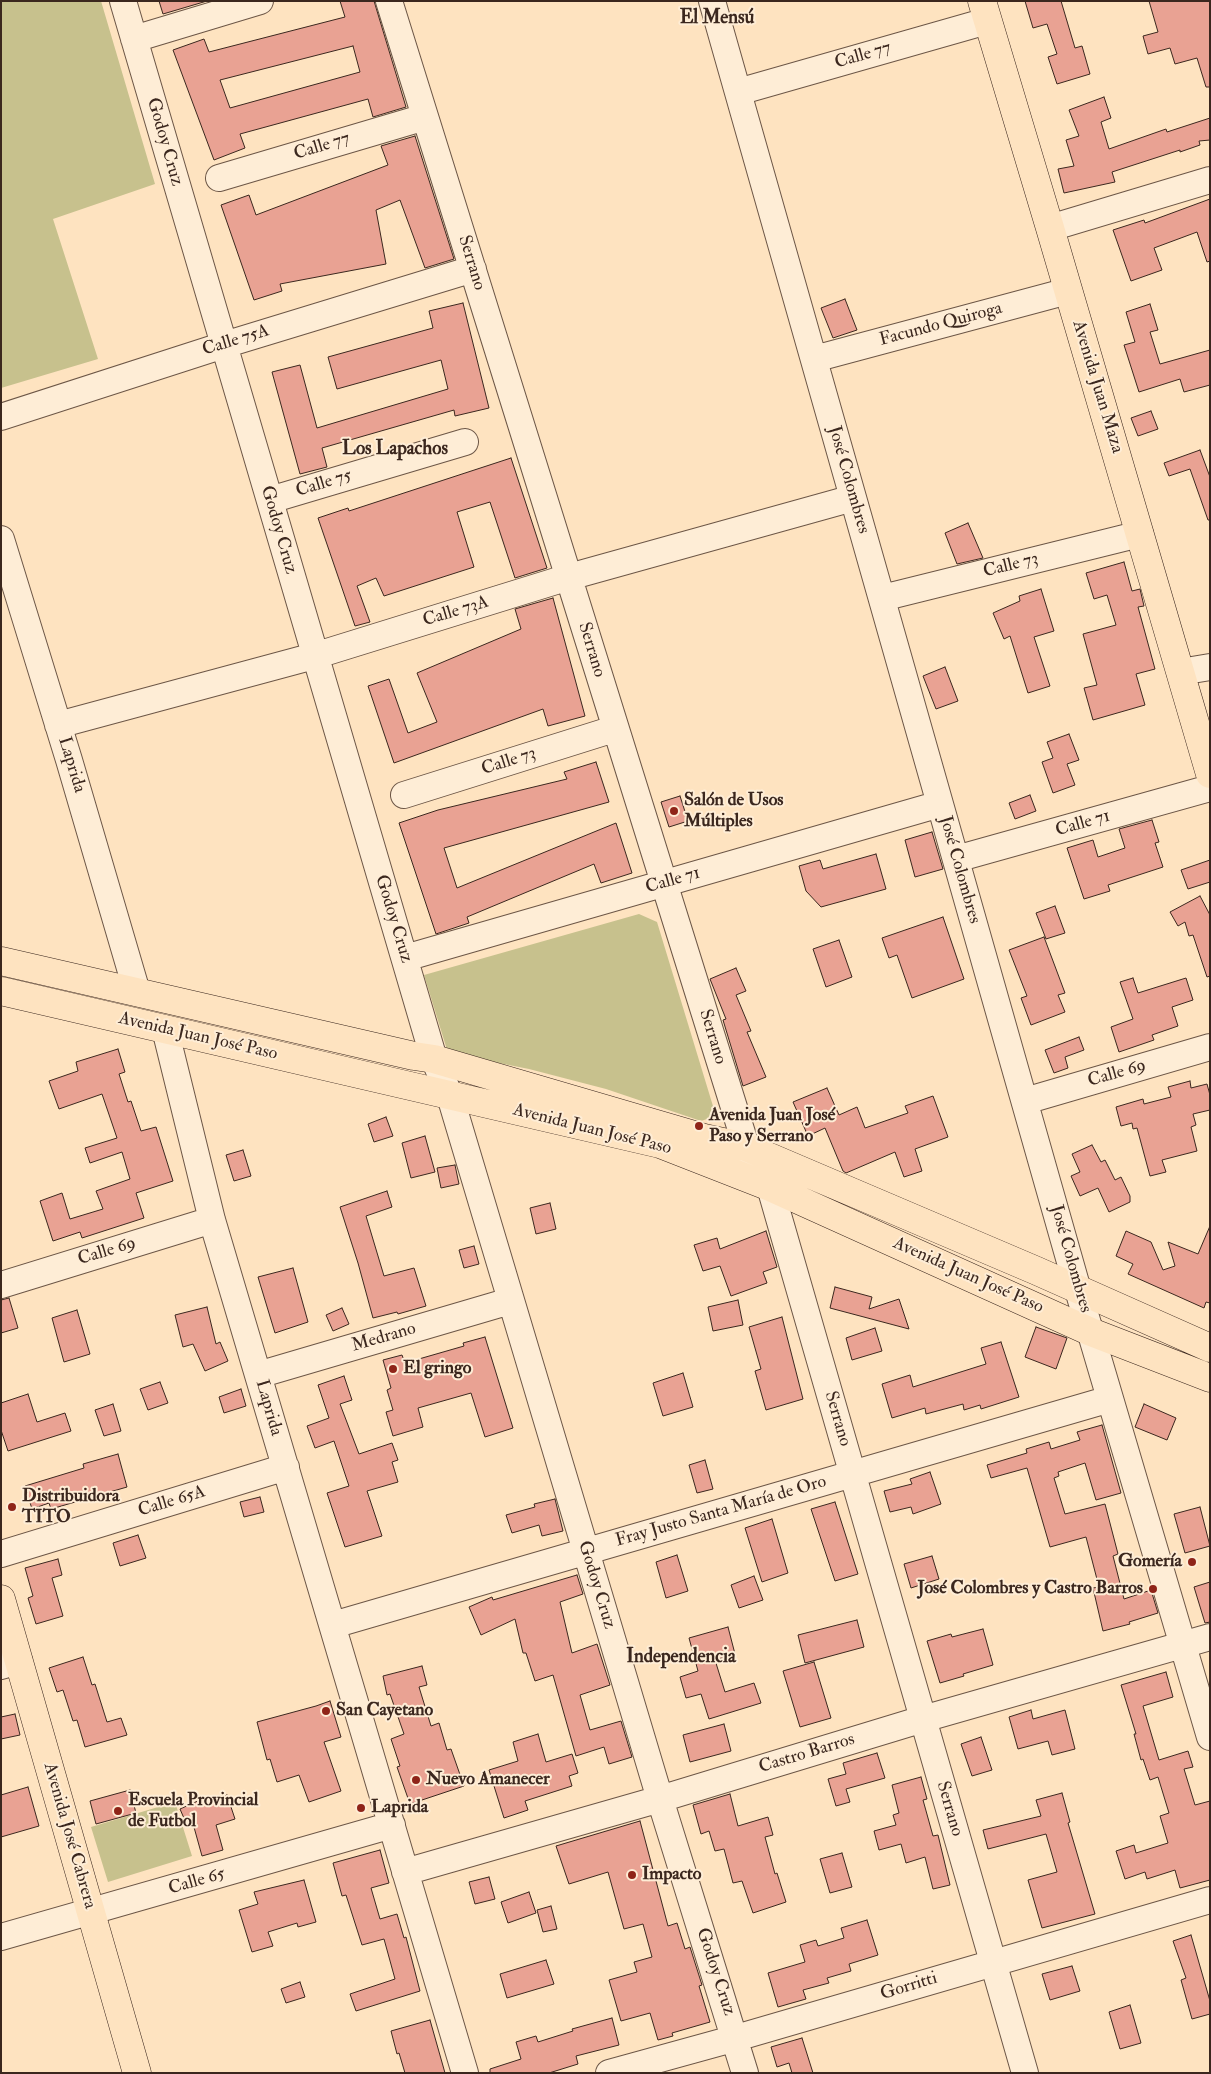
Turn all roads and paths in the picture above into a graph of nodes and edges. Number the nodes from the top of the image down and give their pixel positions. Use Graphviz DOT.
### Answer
graph roads {
  1 [pos="123,1"];
  2 [pos="260,1"];
  3 [pos="389,1"];
  4 [pos="712,1"];
  5 [pos="985,11"];
  6 [pos="134,39"];
  7 [pos="738,92"];
  8 [pos="425,117"];
  9 [pos="219,178"];
  10 [pos="1210,180"];
  11 [pos="1050,228"];
  12 [pos="473,270"];
  13 [pos="1068,291"];
  14 [pos="224,345"];
  15 [pos="814,359"];
  16 [pos="1,416"];
  17 [pos="465,442"];
  18 [pos="853,498"];
  19 [pos="270,500"];
  20 [pos="1140,534"];
  21 [pos="1,538"];
  22 [pos="569,577"];
  23 [pos="882,598"];
  24 [pos="314,656"];
  25 [pos="1210,667"];
  26 [pos="1180,672"];
  27 [pos="58,725"];
  28 [pos="614,729"];
  29 [pos="1210,774"];
  30 [pos="1210,788"];
  31 [pos="404,796"];
  32 [pos="940,804"];
  33 [pos="956,859"];
  34 [pos="664,884"];
  35 [pos="405,958"];
  36 [pos="1,961"];
  37 [pos="1,991"];
  38 [pos="137,992"];
  39 [pos="165,1029"];
  40 [pos="1210,1047"];
  41 [pos="434,1059"];
  42 [pos="450,1096"];
  43 [pos="1025,1101"];
  44 [pos="746,1147"];
  45 [pos="770,1187"];
  46 [pos="212,1220"];
  47 [pos="1,1285"];
  48 [pos="1078,1290"];
  49 [pos="510,1301"];
  50 [pos="1091,1332"];
  51 [pos="1210,1348"];
  52 [pos="258,1375"];
  53 [pos="1210,1378"];
  54 [pos="1110,1399"];
  55 [pos="286,1468"];
  56 [pos="853,1474"];
  57 [pos="586,1552"];
  58 [pos="1,1554"];
  59 [pos="1,1599"];
  60 [pos="333,1626"];
  61 [pos="1210,1637"];
  62 [pos="1182,1645"];
  63 [pos="10,1664"];
  64 [pos="923,1719"];
  65 [pos="1210,1737"];
  66 [pos="660,1799"];
  67 [pos="392,1825"];
  68 [pos="405,1872"];
  69 [pos="1210,1900"];
  70 [pos="91,1912"];
  71 [pos="1,1938"];
  72 [pos="993,1962"];
  73 [pos="736,2038"];
  74 [pos="137,2073"];
  75 [pos="466,2073"];
  76 [pos="609,2073"];
  77 [pos="745,2073"];
  78 [pos="1025,2073"];
  1 -- 6 [label="street, Godoy Cruz"];
  2 -- 6 [label="street"];
  3 -- 8 [label="street, Serrano"];
  4 -- 7 [label="street, José Colombres"];
  5 -- 7 [label="street, Calle 77"];
  5 -- 11 [label="main road, Avenida Juan Maza"];
  6 -- 14 [label="street, Godoy Cruz"];
  7 -- 15 [label="street, José Colombres"];
  8 -- 9 [label="street, Calle 77"];
  8 -- 12 [label="street, Serrano"];
  10 -- 11 [label="street"];
  11 -- 13 [label="main road, Avenida Juan Maza"];
  12 -- 14 [label="street, Calle 75A"];
  12 -- 22 [label="street, Serrano"];
  13 -- 15 [label="street, Facundo Quiroga"];
  13 -- 20 [label="main road, Avenida Juan Maza"];
  14 -- 16 [label="street, Calle 75A"];
  14 -- 19 [label="street, Godoy Cruz"];
  15 -- 18 [label="street, José Colombres"];
  17 -- 19 [label="street, Calle 75"];
  18 -- 22 [label="street, Calle 73A"];
  18 -- 23 [label="street, José Colombres"];
  19 -- 24 [label="street, Godoy Cruz"];
  20 -- 23 [label="street, Calle 73"];
  20 -- 26 [label="main road, Avenida Juan Maza"];
  21 -- 27 [label="street, Laprida"];
  22 -- 24 [label="street, Calle 73A"];
  22 -- 28 [label="street, Serrano"];
  23 -- 32 [label="street, José Colombres"];
  24 -- 27 [label="street, Calle 73A"];
  24 -- 35 [label="street, Godoy Cruz"];
  25 -- 26 [label="street"];
  26 -- 29 [label="main road, Avenida Juan Maza"];
  27 -- 38 [label="street, Laprida"];
  28 -- 31 [label="street, Calle 73"];
  28 -- 34 [label="street, Serrano"];
  30 -- 33 [label="street, Calle 71"];
  32 -- 33 [label="street, José Colombres"];
  32 -- 34 [label="street, Calle 71"];
  33 -- 43 [label="street, José Colombres"];
  34 -- 35 [label="street, Calle 71"];
  34 -- 44 [label="street, Serrano"];
  35 -- 41 [label="street, Godoy Cruz"];
  36 -- 38 [label="main road, Avenida Juan José Paso"];
  37 -- 39 [label="main road, Avenida Juan José Paso"];
  38 -- 41 [label="main road, Avenida Juan José Paso"];
  39 -- 42 [label="main road, Avenida Juan José Paso"];
  39 -- 46 [label="street, Laprida"];
  40 -- 43 [label="street, Calle 69"];
  41 -- 42 [label="street, Godoy Cruz"];
  41 -- 44 [label="main road, Avenida Juan José Paso"];
  42 -- 45 [label="main road, Avenida Juan José Paso"];
  42 -- 49 [label="street, Godoy Cruz"];
  43 -- 48 [label="street, José Colombres"];
  44 -- 45 [label="street, Serrano"];
  44 -- 48 [label="main road, Avenida Juan José Paso"];
  45 -- 50 [label="main road, Avenida Juan José Paso"];
  45 -- 56 [label="street, Serrano"];
  46 -- 47 [label="street, Calle 69"];
  46 -- 52 [label="street, Laprida"];
  48 -- 50 [label="street, José Colombres"];
  48 -- 51 [label="main road, Avenida Juan José Paso"];
  49 -- 52 [label="street, Medrano"];
  49 -- 57 [label="street, Godoy Cruz"];
  50 -- 53 [label="main road, Avenida Juan José Paso"];
  50 -- 54 [label="street, José Colombres"];
  52 -- 55 [label="street, Laprida"];
  54 -- 56 [label="street, Fray Justo Santa María de Oro"];
  54 -- 62 [label="street, José Colombres"];
  55 -- 58 [label="street, Calle 65A"];
  55 -- 60 [label="street, Laprida"];
  56 -- 57 [label="street, Fray Justo Santa María de Oro"];
  56 -- 64 [label="street, Serrano"];
  57 -- 60 [label="street, Fray Justo Santa María de Oro"];
  57 -- 66 [label="street, Godoy Cruz"];
  59 -- 63 [label="main road, Avenida José Cabrera"];
  60 -- 67 [label="street, Laprida"];
  61 -- 62 [label="street, Castro Barros"];
  62 -- 64 [label="street, Castro Barros"];
  62 -- 65 [label="street, José Colombres"];
  63 -- 70 [label="main road, Avenida José Cabrera"];
  64 -- 66 [label="street, Castro Barros"];
  64 -- 72 [label="street, Serrano"];
  66 -- 68 [label="street, Castro Barros"];
  66 -- 73 [label="street, Godoy Cruz"];
  67 -- 68 [label="street, Laprida"];
  67 -- 70 [label="street, Calle 65"];
  68 -- 75 [label="street, Laprida"];
  69 -- 72 [label="street, Gorritti"];
  70 -- 71 [label="street, Calle 65"];
  70 -- 74 [label="main road, Avenida José Cabrera"];
  72 -- 73 [label="street, Gorritti"];
  72 -- 78 [label="street, Serrano"];
  73 -- 76 [label="street, Gorritti"];
  73 -- 77 [label="street, Godoy Cruz"];
}
